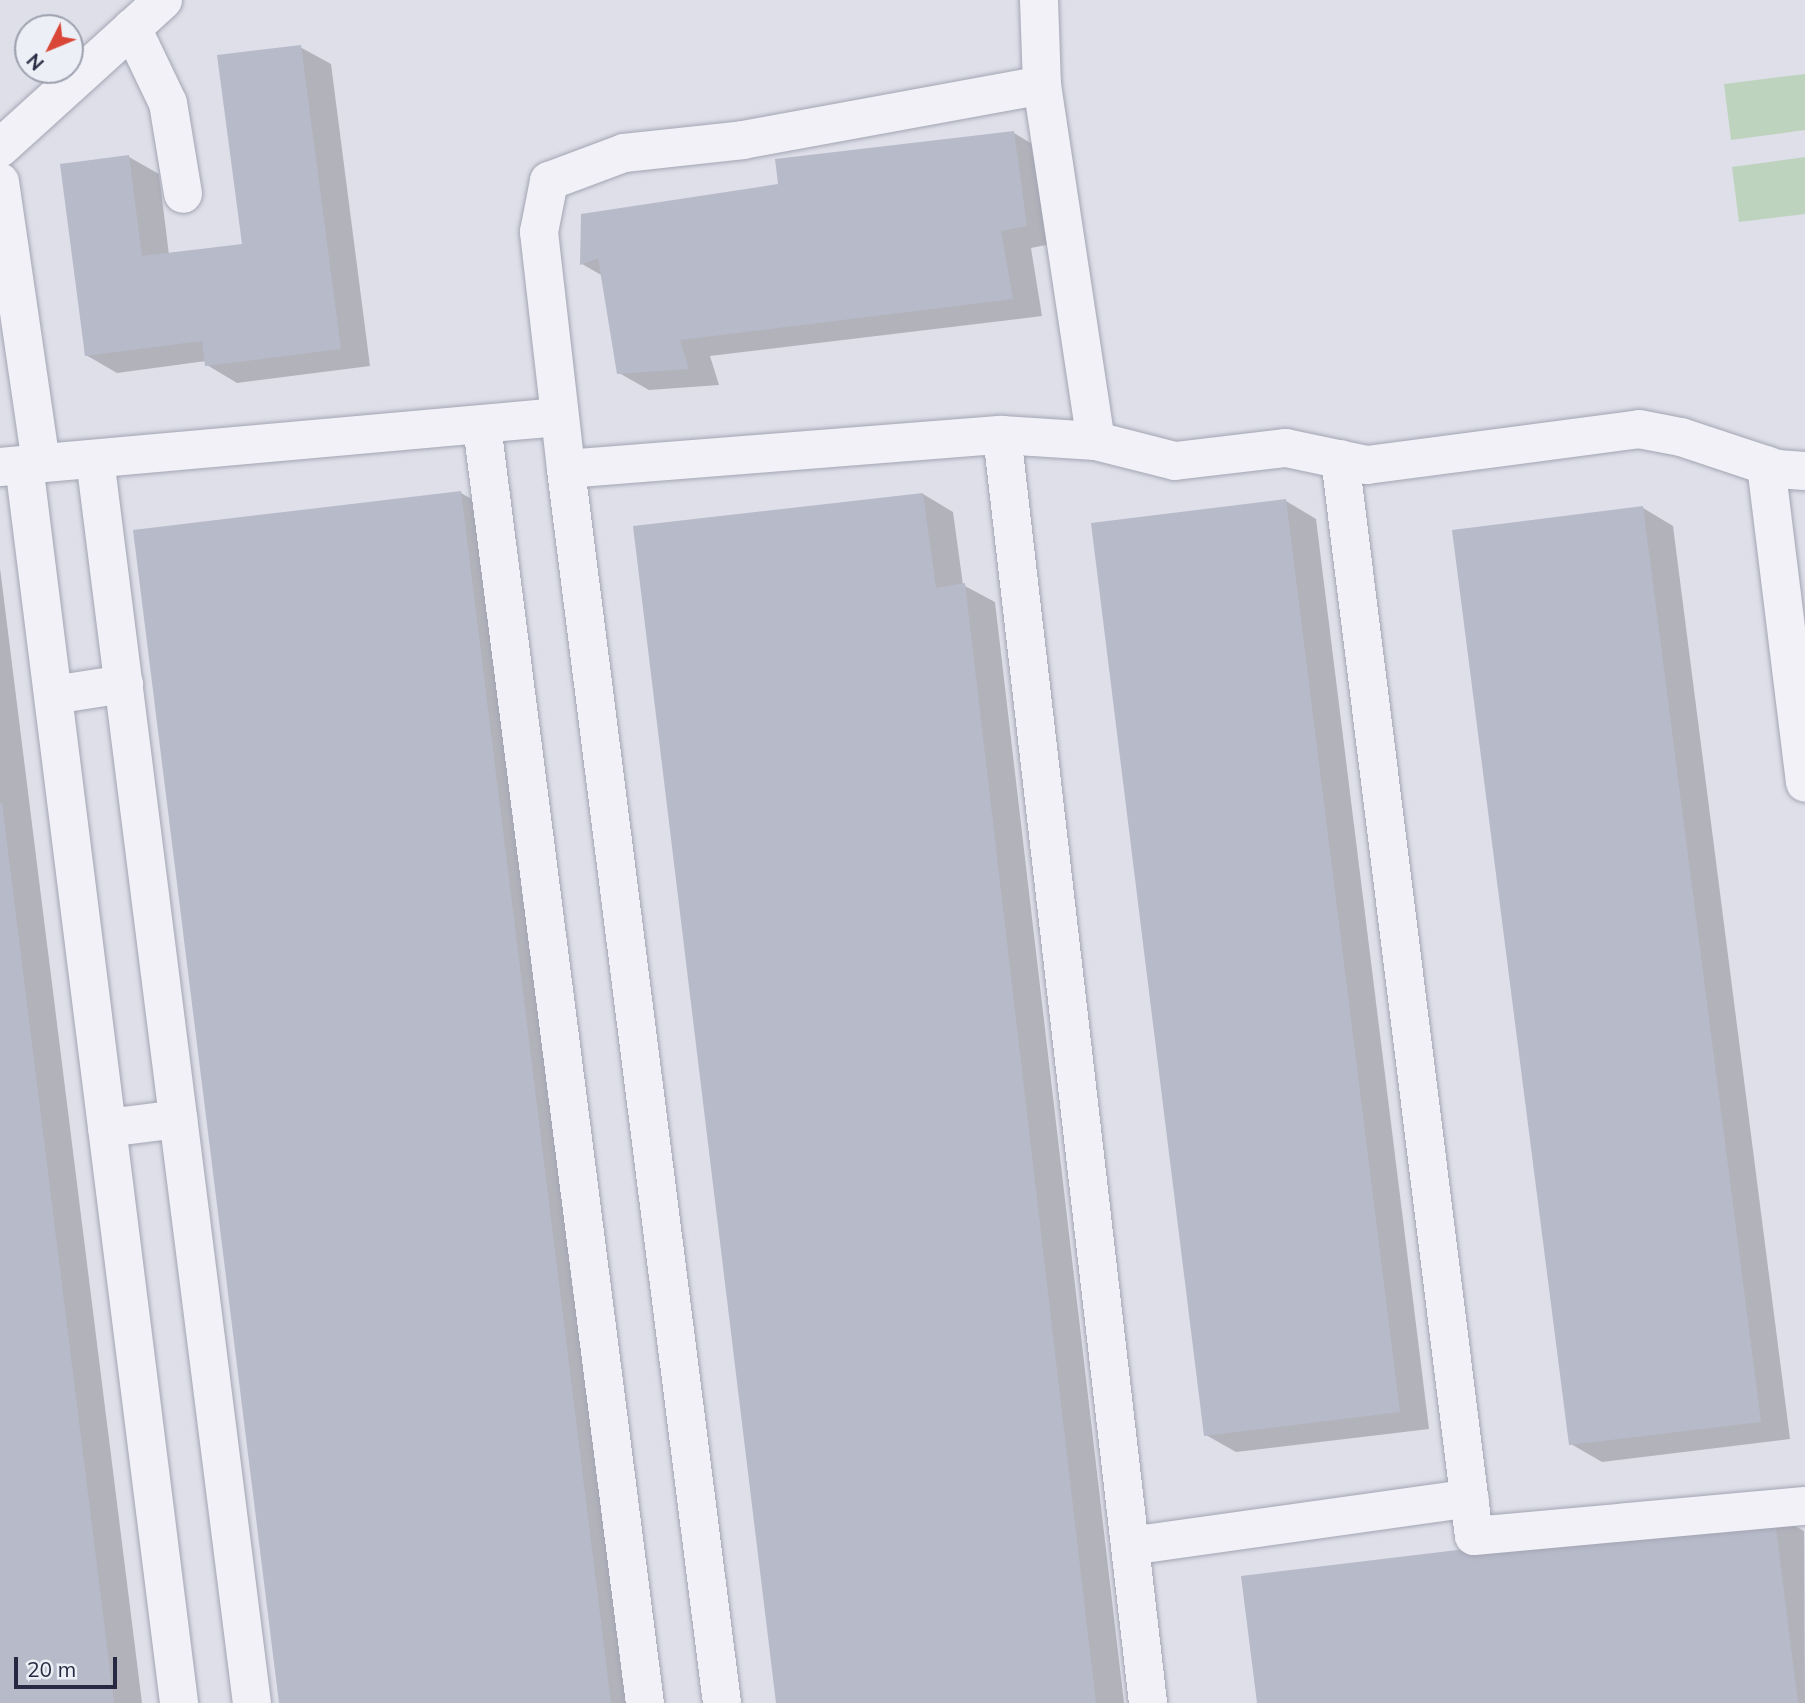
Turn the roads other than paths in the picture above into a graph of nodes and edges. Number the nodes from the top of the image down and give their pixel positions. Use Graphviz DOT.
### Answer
graph roads {
  1 [pos="163,0"];
  2 [pos="1039,0"];
  3 [pos="132,28"];
  4 [pos="1042,85"];
  5 [pos="0,148"];
  6 [pos="0,182"];
  7 [pos="183,194"];
  8 [pos="559,417"];
  9 [pos="482,425"];
  10 [pos="1002,435"];
  11 [pos="1096,441"];
  12 [pos="95,458"];
  13 [pos="1340,459"];
  14 [pos="22,465"];
  15 [pos="1766,465"];
  16 [pos="566,469"];
  17 [pos="1805,471"];
  18 [pos="124,684"];
  19 [pos="52,695"];
  20 [pos="1805,783"];
  21 [pos="178,1119"];
  22 [pos="107,1128"];
  23 [pos="1470,1497"];
  24 [pos="1805,1506"];
  25 [pos="1130,1546"];
  26 [pos="179,1703"];
  27 [pos="252,1703"];
  28 [pos="645,1703"];
  29 [pos="723,1703"];
  30 [pos="1148,1703"];
  1 -- 3 [label="lane"];
  2 -- 4 [label="lane"];
  3 -- 5 [label="lane"];
  3 -- 7 [label="lane"];
  4 -- 8 [label="lane"];
  4 -- 11 [label="lane"];
  6 -- 14 [label="lane"];
  8 -- 9 [label="lane"];
  8 -- 16 [label="lane"];
  9 -- 12 [label="lane"];
  9 -- 28 [label="lane"];
  10 -- 11 [label="lane"];
  10 -- 16 [label="lane"];
  10 -- 25 [label="lane"];
  11 -- 13 [label="lane"];
  12 -- 14 [label="lane"];
  12 -- 18 [label="lane"];
  13 -- 15 [label="lane"];
  13 -- 23 [label="lane"];
  14 -- 19 [label="lane"];
  15 -- 17 [label="lane"];
  15 -- 20 [label="lane"];
  16 -- 29 [label="lane"];
  18 -- 19 [label="lane"];
  18 -- 21 [label="lane"];
  19 -- 22 [label="lane"];
  21 -- 22 [label="lane"];
  21 -- 27 [label="lane"];
  22 -- 26 [label="lane"];
  23 -- 24 [label="lane"];
  23 -- 25 [label="lane"];
  25 -- 30 [label="lane"];
}
